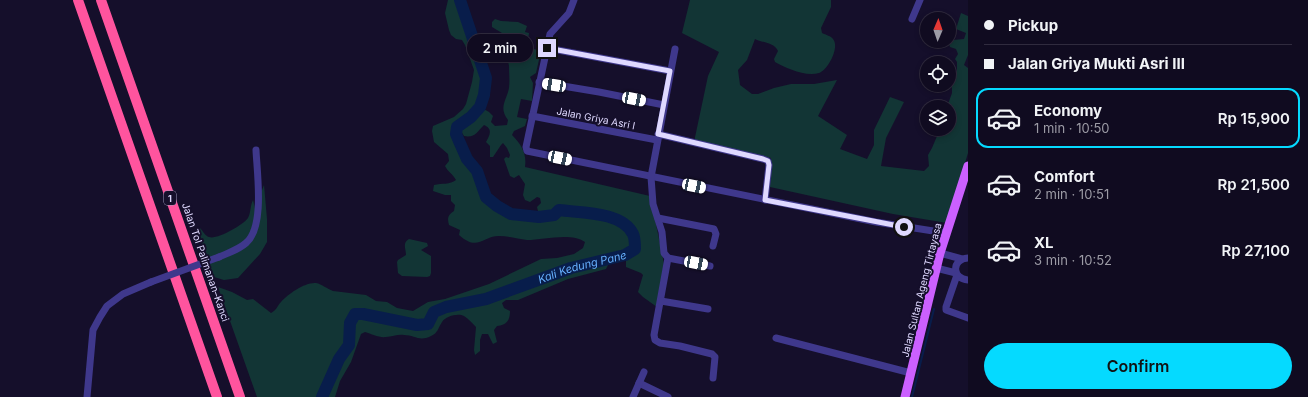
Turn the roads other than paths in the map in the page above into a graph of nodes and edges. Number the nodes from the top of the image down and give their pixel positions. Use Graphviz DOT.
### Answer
graph roads {
  1 [pos="78,0"];
  2 [pos="101,0"];
  3 [pos="574,0"];
  4 [pos="920,0"];
  5 [pos="912,19"];
  6 [pos="547,48"];
  7 [pos="675,49"];
  8 [pos="670,71"];
  9 [pos="539,82"];
  10 [pos="664,105"];
  11 [pos="532,116"];
  12 [pos="658,137"];
  13 [pos="256,150"];
  14 [pos="968,166"];
  15 [pos="651,177"];
  16 [pos="765,200"];
  17 [pos="658,218"];
  18 [pos="946,233"];
  19 [pos="713,246"];
  20 [pos="942,254"];
  21 [pos="668,258"];
  22 [pos="965,259"];
  23 [pos="710,266"];
  24 [pos="938,269"];
  25 [pos="954,273"];
  26 [pos="968,280"];
  27 [pos="661,301"];
  28 [pos="708,309"];
  29 [pos="968,318"];
  30 [pos="776,338"];
  31 [pos="644,372"];
  32 [pos="911,373"];
  33 [pos="713,378"];
  34 [pos="639,383"];
  35 [pos="87,397"];
  36 [pos="217,397"];
  37 [pos="240,397"];
  38 [pos="633,397"];
  39 [pos="668,397"];
  40 [pos="905,397"];
  1 -- 36 [label="highway, 1"];
  2 -- 37 [label="highway, Jalan Tol Palimanan–Kanci / 1"];
  3 -- 6 [label="street"];
  4 -- 5 [label="street"];
  6 -- 8 [label="street"];
  6 -- 9 [label="street"];
  7 -- 8 [label="street"];
  8 -- 10 [label="street"];
  9 -- 10 [label="street"];
  9 -- 11 [label="street"];
  10 -- 12 [label="street"];
  11 -- 12 [label="street, Jalan Griya Asri I"];
  11 -- 15 [label="street"];
  12 -- 15 [label="street"];
  12 -- 16 [label="street, Jalan Griya Asri I"];
  13 -- 35 [label="street, bridge"];
  14 -- 18 [label="main road, Jalan Sultan Ageng Tirtayasa"];
  15 -- 16 [label="street"];
  15 -- 17 [label="street"];
  16 -- 18 [label="street"];
  17 -- 19 [label="street"];
  17 -- 21 [label="street"];
  18 -- 20 [label="main road, Jalan Sultan Ageng Tirtayasa"];
  20 -- 22 [label="street"];
  20 -- 24 [label="main road, Jalan Sultan Ageng Tirtayasa"];
  21 -- 23 [label="street"];
  21 -- 27 [label="street"];
  22 -- 25 [label="street"];
  24 -- 25 [label="street"];
  24 -- 32 [label="main road, Jalan Sultan Ageng Tirtayasa"];
  25 -- 26 [label="street"];
  25 -- 29 [label="street"];
  27 -- 28 [label="street"];
  27 -- 33 [label="street"];
  30 -- 32 [label="street"];
  31 -- 34 [label="street"];
  32 -- 40 [label="main road, Jalan Sultan Ageng Tirtayasa"];
  34 -- 38 [label="street"];
  34 -- 39 [label="street"];
}
